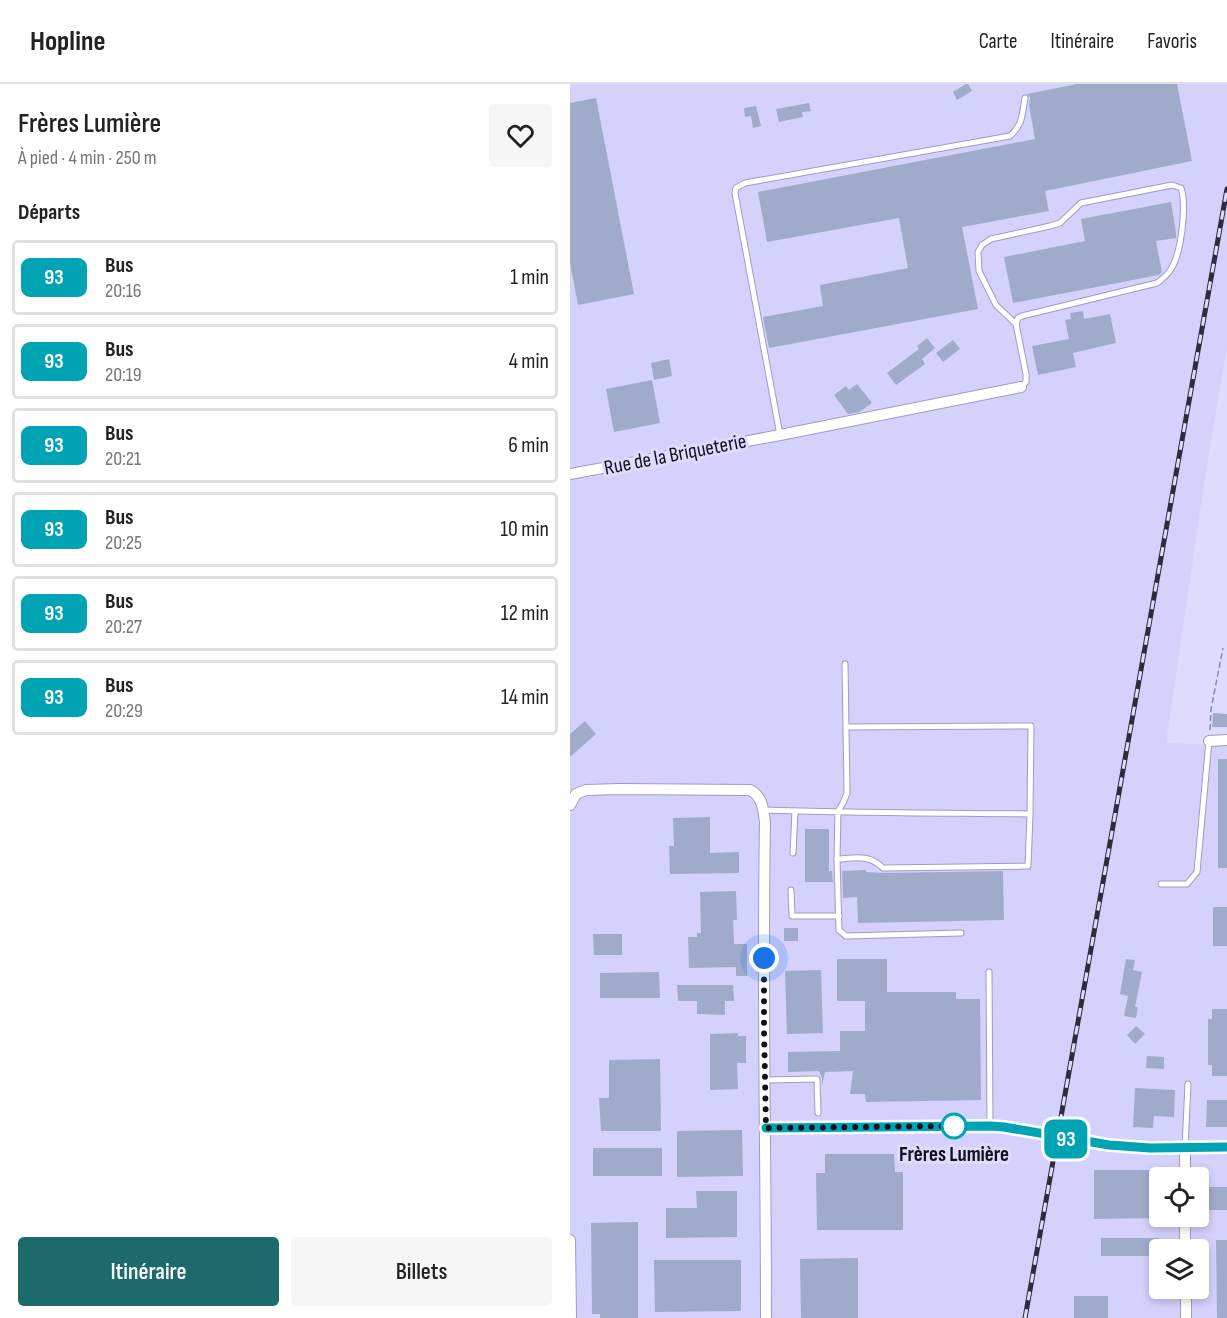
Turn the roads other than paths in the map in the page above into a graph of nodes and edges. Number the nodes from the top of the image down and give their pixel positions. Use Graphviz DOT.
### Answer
graph roads {
  1 [pos="1025,98"];
  2 [pos="1016,324"];
  3 [pos="1021,387"];
  4 [pos="780,435"];
  5 [pos="570,474"];
  6 [pos="845,664"];
  7 [pos="846,727"];
  8 [pos="1227,740"];
  9 [pos="1209,741"];
  10 [pos="570,805"];
  11 [pos="763,810"];
  12 [pos="795,811"];
  13 [pos="838,811"];
  14 [pos="1030,814"];
  15 [pos="793,853"];
  16 [pos="837,859"];
  17 [pos="1161,884"];
  18 [pos="791,890"];
  19 [pos="839,916"];
  20 [pos="961,933"];
  21 [pos="989,972"];
  22 [pos="765,1080"];
  23 [pos="1188,1084"];
  24 [pos="818,1113"];
  25 [pos="990,1126"];
  26 [pos="766,1128"];
  27 [pos="1227,1147"];
  28 [pos="1185,1148"];
  29 [pos="1185,1167"];
  30 [pos="570,1240"];
  31 [pos="1186,1299"];
  32 [pos="572,1318"];
  33 [pos="766,1318"];
  34 [pos="1186,1318"];
  1 -- 4 [label="lane"];
  2 -- 2 [label="lane"];
  2 -- 3 [label="lane"];
  3 -- 4 [label="street, Rue de la Briqueterie"];
  4 -- 5 [label="street, Rue de la Briqueterie"];
  6 -- 7 [label="lane"];
  7 -- 13 [label="lane"];
  7 -- 14 [label="lane"];
  8 -- 9 [label="street"];
  9 -- 17 [label="lane"];
  10 -- 11 [label="street"];
  11 -- 12 [label="lane"];
  11 -- 22 [label="street"];
  12 -- 13 [label="lane"];
  12 -- 15 [label="lane"];
  13 -- 14 [label="lane"];
  13 -- 16 [label="lane"];
  14 -- 16 [label="lane"];
  16 -- 19 [label="lane"];
  18 -- 19 [label="lane"];
  19 -- 20 [label="lane"];
  21 -- 25 [label="lane"];
  22 -- 24 [label="lane"];
  22 -- 26 [label="street"];
  23 -- 28 [label="lane"];
  25 -- 26 [label="street"];
  25 -- 28 [label="street, bridge"];
  26 -- 33 [label="street"];
  27 -- 28 [label="street"];
  28 -- 29 [label="street"];
  30 -- 32 [label="street"];
  31 -- 34 [label="street"];
}
